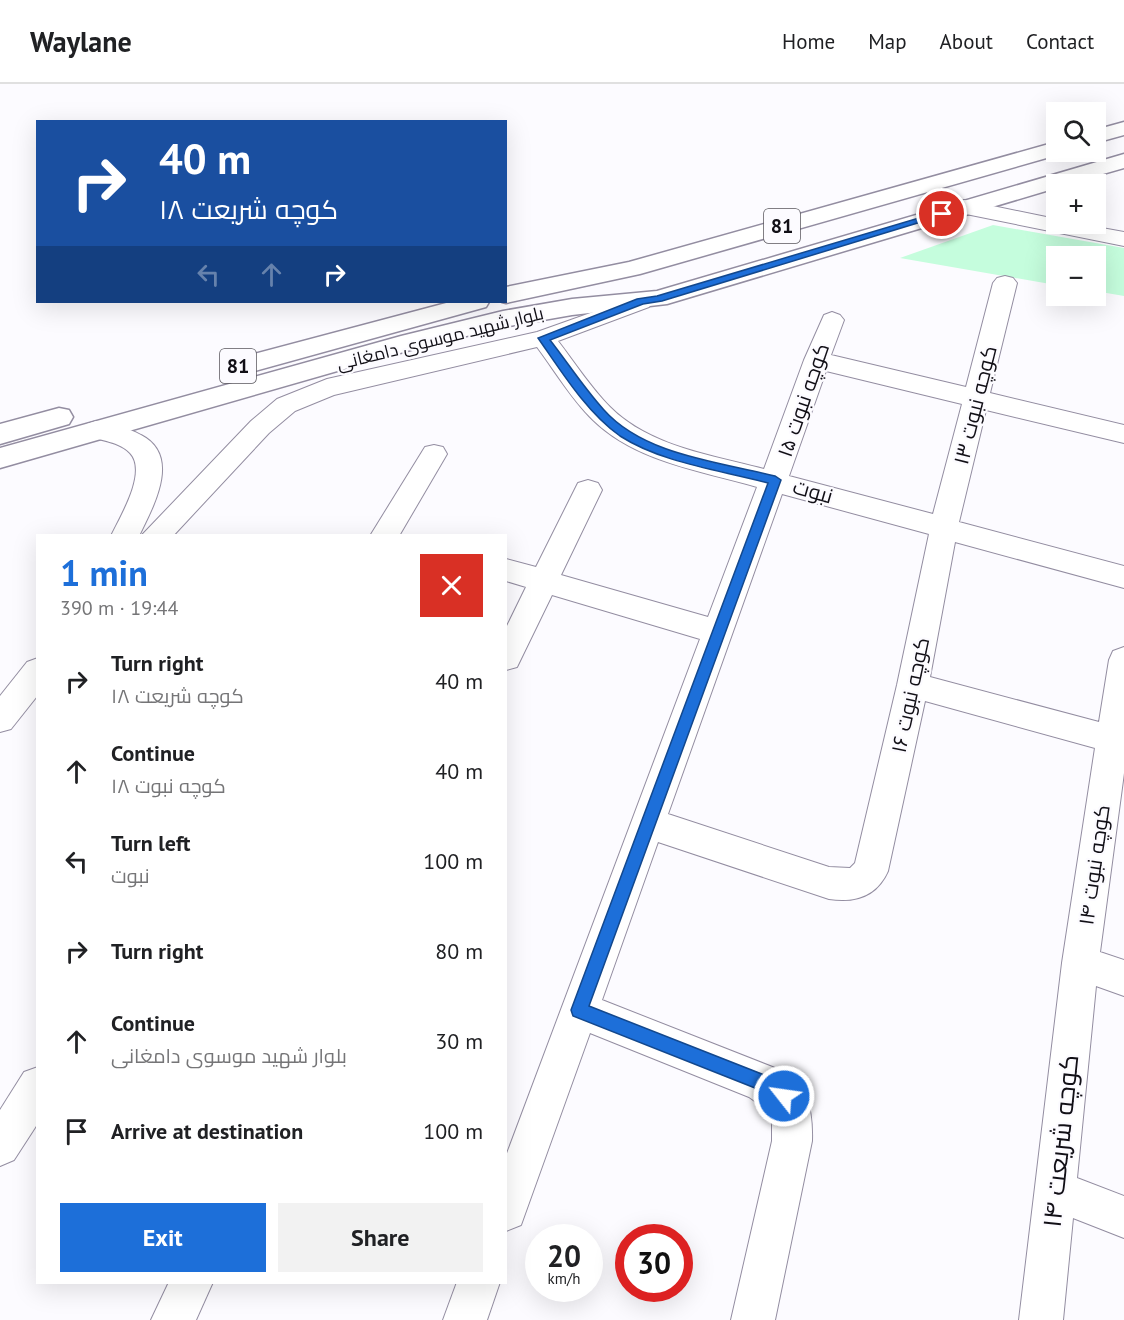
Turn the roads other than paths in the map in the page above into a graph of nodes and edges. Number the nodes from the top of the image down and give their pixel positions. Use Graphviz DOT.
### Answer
graph roads {
  1 [pos="1124,129"];
  2 [pos="1106,134"];
  3 [pos="1046,151"];
  4 [pos="1124,161"];
  5 [pos="964,207"];
  6 [pos="1124,239"];
  7 [pos="1005,283"];
  8 [pos="507,295"];
  9 [pos="641,302"];
  10 [pos="473,303"];
  11 [pos="832,320"];
  12 [pos="543,338"];
  13 [pos="816,360"];
  14 [pos="976,399"];
  15 [pos="96,430"];
  16 [pos="0,434"];
  17 [pos="1124,434"];
  18 [pos="434,454"];
  19 [pos="0,458"];
  20 [pos="775,480"];
  21 [pos="588,490"];
  22 [pos="944,527"];
  23 [pos="126,534"];
  24 [pos="157,534"];
  25 [pos="387,534"];
  26 [pos="507,570"];
  27 [pos="1124,577"];
  28 [pos="544,581"];
  29 [pos="718,632"];
  30 [pos="507,656"];
  31 [pos="1124,660"];
  32 [pos="36,674"];
  33 [pos="913,685"];
  34 [pos="0,719"];
  35 [pos="1112,739"];
  36 [pos="648,823"];
  37 [pos="1080,963"];
  38 [pos="1124,978"];
  39 [pos="579,1010"];
  40 [pos="36,1089"];
  41 [pos="0,1146"];
  42 [pos="1055,1190"];
  43 [pos="507,1207"];
  44 [pos="1124,1217"];
  45 [pos="191,1284"];
  46 [pos="478,1284"];
  47 [pos="754,1319"];
  48 [pos="173,1320"];
  49 [pos="465,1320"];
  50 [pos="1041,1320"];
  1 -- 2 [label="main road"];
  3 -- 8 [label="main road, بلوار شهید موسوی دامغانی / 81"];
  4 -- 5 [label="main road, بلوار شهید موسوی دامغانی / 81"];
  5 -- 6 [label="street"];
  5 -- 9 [label="main road, بلوار شهید موسوی دامغانی / 81"];
  7 -- 14 [label="street, کوچه نبوت ۱۳"];
  9 -- 12 [label="street"];
  9 -- 15 [label="main road, بلوار شهید موسوی دامغانی / 81"];
  10 -- 16 [label="main road, بلوار شهید موسوی دامغانی / 81"];
  11 -- 13 [label="street, کوچه نبوت ۱۵"];
  12 -- 20 [label="street, نبوت"];
  12 -- 24 [label="street"];
  13 -- 14 [label="street"];
  13 -- 20 [label="street, کوچه نبوت ۱۵"];
  14 -- 17 [label="street"];
  14 -- 22 [label="street, کوچه نبوت ۱۳"];
  15 -- 19 [label="main road, بلوار شهید موسوی دامغانی / 81"];
  15 -- 23 [label="street"];
  18 -- 25 [label="street"];
  20 -- 22 [label="street, نبوت"];
  20 -- 29 [label="street, کوچه نبوت ۱۵"];
  21 -- 28 [label="street"];
  22 -- 27 [label="street, نبوت"];
  22 -- 33 [label="street, کوچه نبوت ۱۶"];
  26 -- 28 [label="street"];
  28 -- 29 [label="street"];
  28 -- 30 [label="street"];
  29 -- 36 [label="street, کوچه نبوت ۱۵"];
  31 -- 35 [label="street, کوچه نبوت ۱۴"];
  32 -- 34 [label="street"];
  33 -- 35 [label="street"];
  33 -- 36 [label="street, کوچه نبوت ۱۶"];
  35 -- 37 [label="street, کوچه نبوت ۱۴"];
  36 -- 39 [label="street, کوچه نبوت ۱۵"];
  37 -- 38 [label="street"];
  37 -- 42 [label="street, کوچه شریعت ۱۴"];
  39 -- 43 [label="street, کوچه نبوت ۱۵"];
  39 -- 47 [label="street"];
  40 -- 41 [label="street"];
  42 -- 44 [label="street"];
  42 -- 50 [label="street, کوچه شریعت ۱۴"];
  45 -- 48 [label="street"];
  46 -- 49 [label="street"];
}
